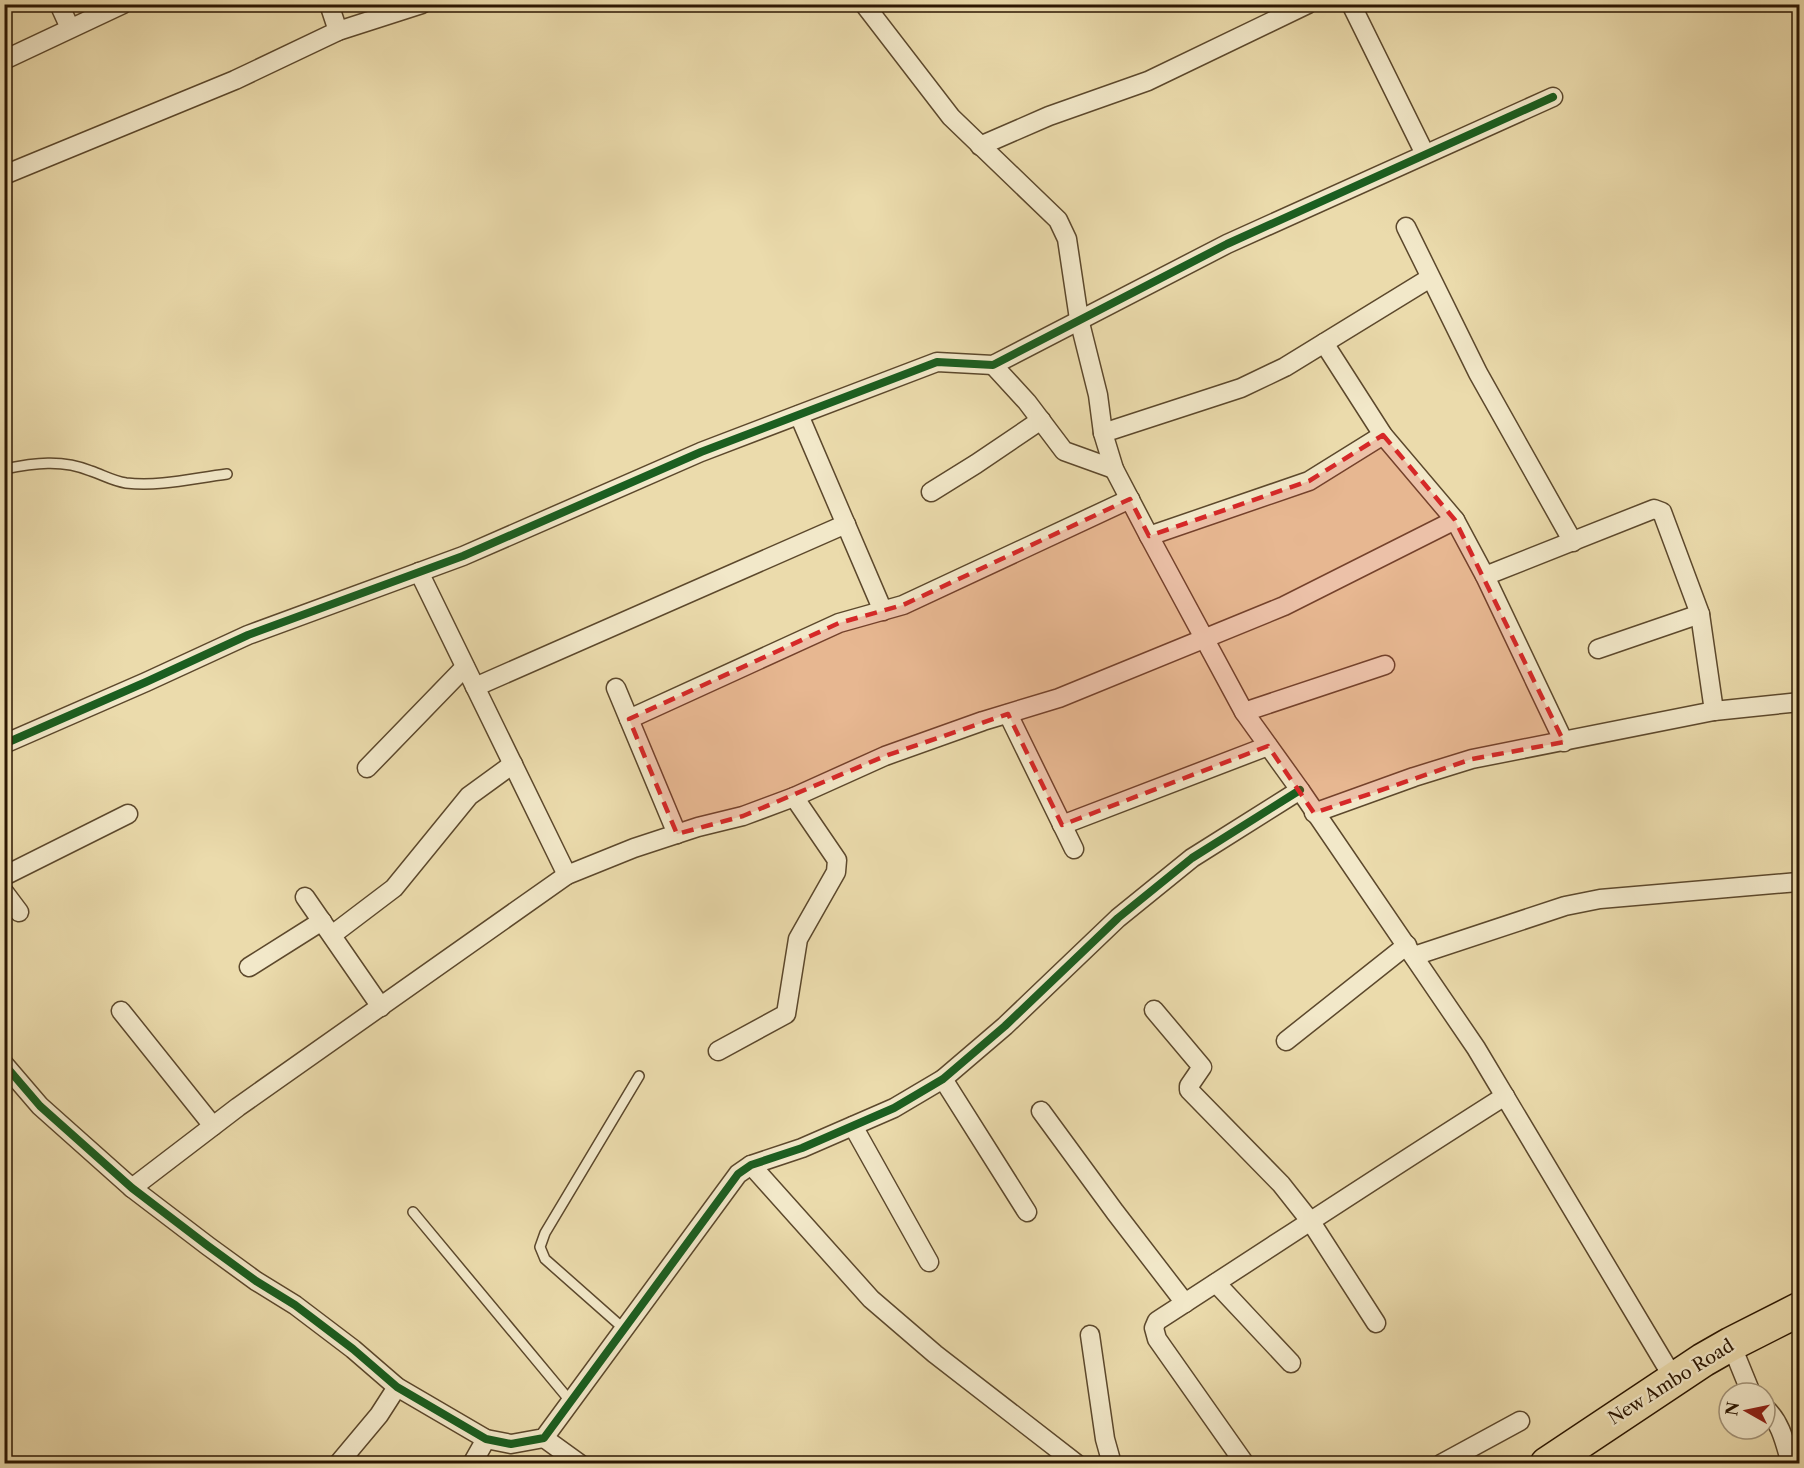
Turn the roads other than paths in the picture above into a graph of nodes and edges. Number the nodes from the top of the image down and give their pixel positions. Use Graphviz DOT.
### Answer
graph roads {
  1 [pos="59,4"];
  2 [pos="123,4"];
  3 [pos="329,4"];
  4 [pos="422,4"];
  5 [pos="864,4"];
  6 [pos="1308,4"];
  7 [pos="1351,4"];
  8 [pos="70,28"];
  9 [pos="338,31"];
  10 [pos="4,60"];
  11 [pos="1553,97"];
  12 [pos="980,146"];
  13 [pos="1425,154"];
  14 [pos="4,175"];
  15 [pos="1406,227"];
  16 [pos="1430,278"];
  17 [pos="1079,319"];
  18 [pos="1324,343"];
  19 [pos="993,365"];
  20 [pos="799,416"];
  21 [pos="1041,420"];
  22 [pos="1103,433"];
  23 [pos="1383,435"];
  24 [pos="4,469"];
  25 [pos="1114,469"];
  26 [pos="227,474"];
  27 [pos="931,492"];
  28 [pos="1130,499"];
  29 [pos="1455,520"];
  30 [pos="846,524"];
  31 [pos="1149,536"];
  32 [pos="1573,542"];
  33 [pos="418,572"];
  34 [pos="1485,576"];
  35 [pos="883,611"];
  36 [pos="1700,614"];
  37 [pos="1204,639"];
  38 [pos="1598,648"];
  39 [pos="1385,665"];
  40 [pos="465,667"];
  41 [pos="475,687"];
  42 [pos="616,688"];
  43 [pos="1800,702"];
  44 [pos="1714,711"];
  45 [pos="1244,712"];
  46 [pos="1008,714"];
  47 [pos="629,719"];
  48 [pos="1564,742"];
  49 [pos="4,744"];
  50 [pos="1268,746"];
  51 [pos="513,764"];
  52 [pos="367,768"];
  53 [pos="1300,790"];
  54 [pos="794,797"];
  55 [pos="1314,813"];
  56 [pos="128,814"];
  57 [pos="1062,825"];
  58 [pos="677,834"];
  59 [pos="1074,849"];
  60 [pos="567,875"];
  61 [pos="4,876"];
  62 [pos="1798,882"];
  63 [pos="4,892"];
  64 [pos="305,897"];
  65 [pos="18,912"];
  66 [pos="327,928"];
  67 [pos="1411,950"];
  68 [pos="249,967"];
  69 [pos="381,1007"];
  70 [pos="1154,1010"];
  71 [pos="121,1011"];
  72 [pos="1286,1041"];
  73 [pos="718,1052"];
  74 [pos="4,1064"];
  75 [pos="639,1076"];
  76 [pos="943,1079"];
  77 [pos="1505,1096"];
  78 [pos="1041,1111"];
  79 [pos="213,1126"];
  80 [pos="853,1126"];
  81 [pos="751,1165"];
  82 [pos="132,1188"];
  83 [pos="412,1212"];
  84 [pos="1026,1212"];
  85 [pos="1311,1222"];
  86 [pos="929,1262"];
  87 [pos="1216,1283"];
  88 [pos="1185,1303"];
  89 [pos="1800,1309"];
  90 [pos="1376,1323"];
  91 [pos="623,1328"];
  92 [pos="1090,1335"];
  93 [pos="1731,1344"];
  94 [pos="1291,1363"];
  95 [pos="1674,1378"];
  96 [pos="1746,1381"];
  97 [pos="397,1387"];
  98 [pos="571,1402"];
  99 [pos="1520,1421"];
  100 [pos="1777,1422"];
  101 [pos="544,1438"];
  102 [pos="1784,1438"];
  103 [pos="486,1439"];
  104 [pos="1800,1448"];
  105 [pos="338,1464"];
  106 [pos="471,1464"];
  107 [pos="580,1464"];
  108 [pos="1077,1464"];
  109 [pos="1112,1464"];
  110 [pos="1245,1464"];
  111 [pos="1441,1464"];
  112 [pos="1547,1464"];
  113 [pos="1791,1464"];
  1 -- 8 [label="street"];
  2 -- 8 [label="street"];
  3 -- 9 [label="street"];
  4 -- 9 [label="street"];
  5 -- 12 [label="street"];
  6 -- 12 [label="street"];
  7 -- 13 [label="street"];
  8 -- 10 [label="street"];
  9 -- 14 [label="street"];
  11 -- 13 [label="street"];
  12 -- 17 [label="street"];
  13 -- 17 [label="street"];
  15 -- 16 [label="street"];
  16 -- 18 [label="street"];
  16 -- 32 [label="street"];
  17 -- 19 [label="street"];
  17 -- 22 [label="street"];
  18 -- 22 [label="street"];
  18 -- 23 [label="street"];
  19 -- 20 [label="street"];
  19 -- 21 [label="street"];
  20 -- 30 [label="street"];
  20 -- 33 [label="street"];
  21 -- 25 [label="street"];
  21 -- 27 [label="street"];
  22 -- 25 [label="street"];
  23 -- 29 [label="street"];
  23 -- 31 [label="street"];
  24 -- 26 [label="lane"];
  25 -- 28 [label="street"];
  28 -- 31 [label="street"];
  28 -- 35 [label="street"];
  29 -- 34 [label="street"];
  29 -- 37 [label="street"];
  30 -- 35 [label="street"];
  30 -- 41 [label="street"];
  31 -- 37 [label="street"];
  32 -- 34 [label="street"];
  32 -- 36 [label="street"];
  33 -- 40 [label="street"];
  33 -- 49 [label="street"];
  34 -- 48 [label="street"];
  35 -- 47 [label="street"];
  36 -- 38 [label="street"];
  36 -- 44 [label="street"];
  37 -- 45 [label="street"];
  37 -- 46 [label="street"];
  39 -- 45 [label="street"];
  40 -- 41 [label="street"];
  40 -- 52 [label="street"];
  41 -- 51 [label="street"];
  42 -- 47 [label="street"];
  43 -- 44 [label="street"];
  44 -- 48 [label="street"];
  45 -- 50 [label="street"];
  46 -- 54 [label="street"];
  46 -- 57 [label="street"];
  47 -- 58 [label="street"];
  48 -- 55 [label="street"];
  50 -- 53 [label="street"];
  50 -- 57 [label="street"];
  51 -- 60 [label="street"];
  51 -- 66 [label="street"];
  53 -- 55 [label="street"];
  53 -- 76 [label="street"];
  54 -- 58 [label="street"];
  54 -- 73 [label="street"];
  55 -- 67 [label="street"];
  56 -- 61 [label="street"];
  57 -- 59 [label="street"];
  58 -- 60 [label="street"];
  60 -- 69 [label="street"];
  62 -- 67 [label="street"];
  63 -- 65 [label="street"];
  64 -- 66 [label="street"];
  66 -- 68 [label="street"];
  66 -- 69 [label="street"];
  67 -- 72 [label="street"];
  67 -- 77 [label="street"];
  69 -- 79 [label="street"];
  70 -- 85 [label="street"];
  71 -- 79 [label="street"];
  74 -- 82 [label="street"];
  75 -- 91 [label="lane"];
  76 -- 80 [label="street"];
  76 -- 84 [label="street"];
  77 -- 85 [label="street"];
  77 -- 95 [label="street"];
  78 -- 88 [label="street"];
  79 -- 82 [label="street"];
  80 -- 81 [label="street"];
  80 -- 86 [label="street"];
  81 -- 91 [label="street"];
  81 -- 108 [label="street"];
  82 -- 97 [label="street"];
  83 -- 98 [label="lane"];
  85 -- 87 [label="street"];
  85 -- 90 [label="street"];
  87 -- 88 [label="street"];
  87 -- 94 [label="street"];
  88 -- 110 [label="street"];
  89 -- 93 [label="highway, New Ambo Road"];
  91 -- 98 [label="street"];
  92 -- 109 [label="street"];
  93 -- 95 [label="highway, New Ambo Road"];
  93 -- 96 [label="street"];
  95 -- 112 [label="highway, New Ambo Road"];
  97 -- 103 [label="street"];
  97 -- 105 [label="street"];
  98 -- 101 [label="street"];
  99 -- 111 [label="street"];
  100 -- 102 [label="street"];
  101 -- 103 [label="street"];
  101 -- 107 [label="street"];
  102 -- 104 [label="street"];
  102 -- 113 [label="street"];
  103 -- 106 [label="street"];
}
